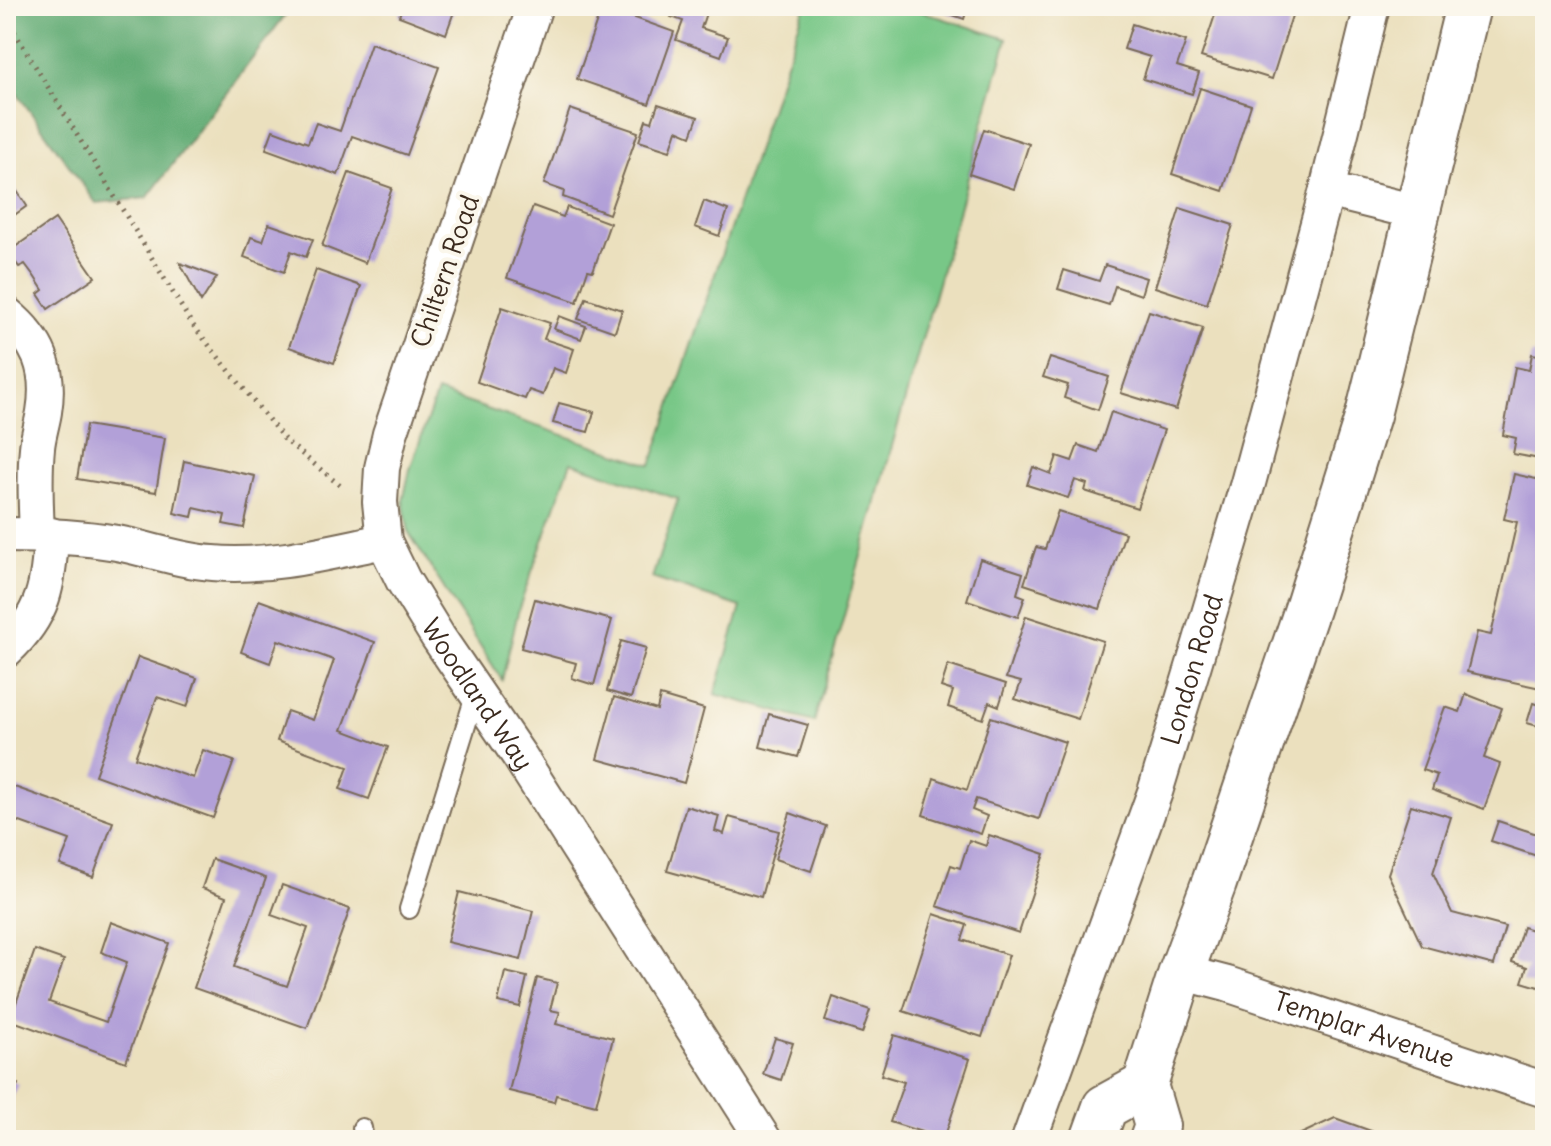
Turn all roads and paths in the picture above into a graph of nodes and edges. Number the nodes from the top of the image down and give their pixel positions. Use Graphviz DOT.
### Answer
graph roads {
  1 [pos="535,6"];
  2 [pos="1372,6"];
  3 [pos="1468,6"];
  4 [pos="6,18"];
  5 [pos="1327,190"];
  6 [pos="1416,212"];
  7 [pos="6,314"];
  8 [pos="380,502"];
  9 [pos="31,535"];
  10 [pos="384,541"];
  11 [pos="6,650"];
  12 [pos="476,693"];
  13 [pos="409,909"];
  14 [pos="1181,972"];
  15 [pos="1145,1085"];
  16 [pos="1545,1090"];
  17 [pos="764,1140"];
  18 [pos="1029,1140"];
  19 [pos="1093,1140"];
  20 [pos="1152,1140"];
  1 -- 8 [label="street, Chiltern Road"];
  2 -- 5 [label="street, London Road"];
  3 -- 6 [label="main road"];
  4 -- 8 [label="path"];
  5 -- 6 [label="street"];
  5 -- 18 [label="street, London Road"];
  6 -- 14 [label="main road"];
  7 -- 9 [label="street"];
  8 -- 10 [label="street, Chiltern Road"];
  9 -- 10 [label="street"];
  9 -- 11 [label="street"];
  10 -- 12 [label="street, Woodland Way"];
  12 -- 13 [label="lane"];
  12 -- 17 [label="street, Woodland Way"];
  14 -- 15 [label="main road"];
  14 -- 16 [label="street, Templar Avenue"];
  15 -- 19 [label="main road"];
  15 -- 20 [label="main road"];
}
